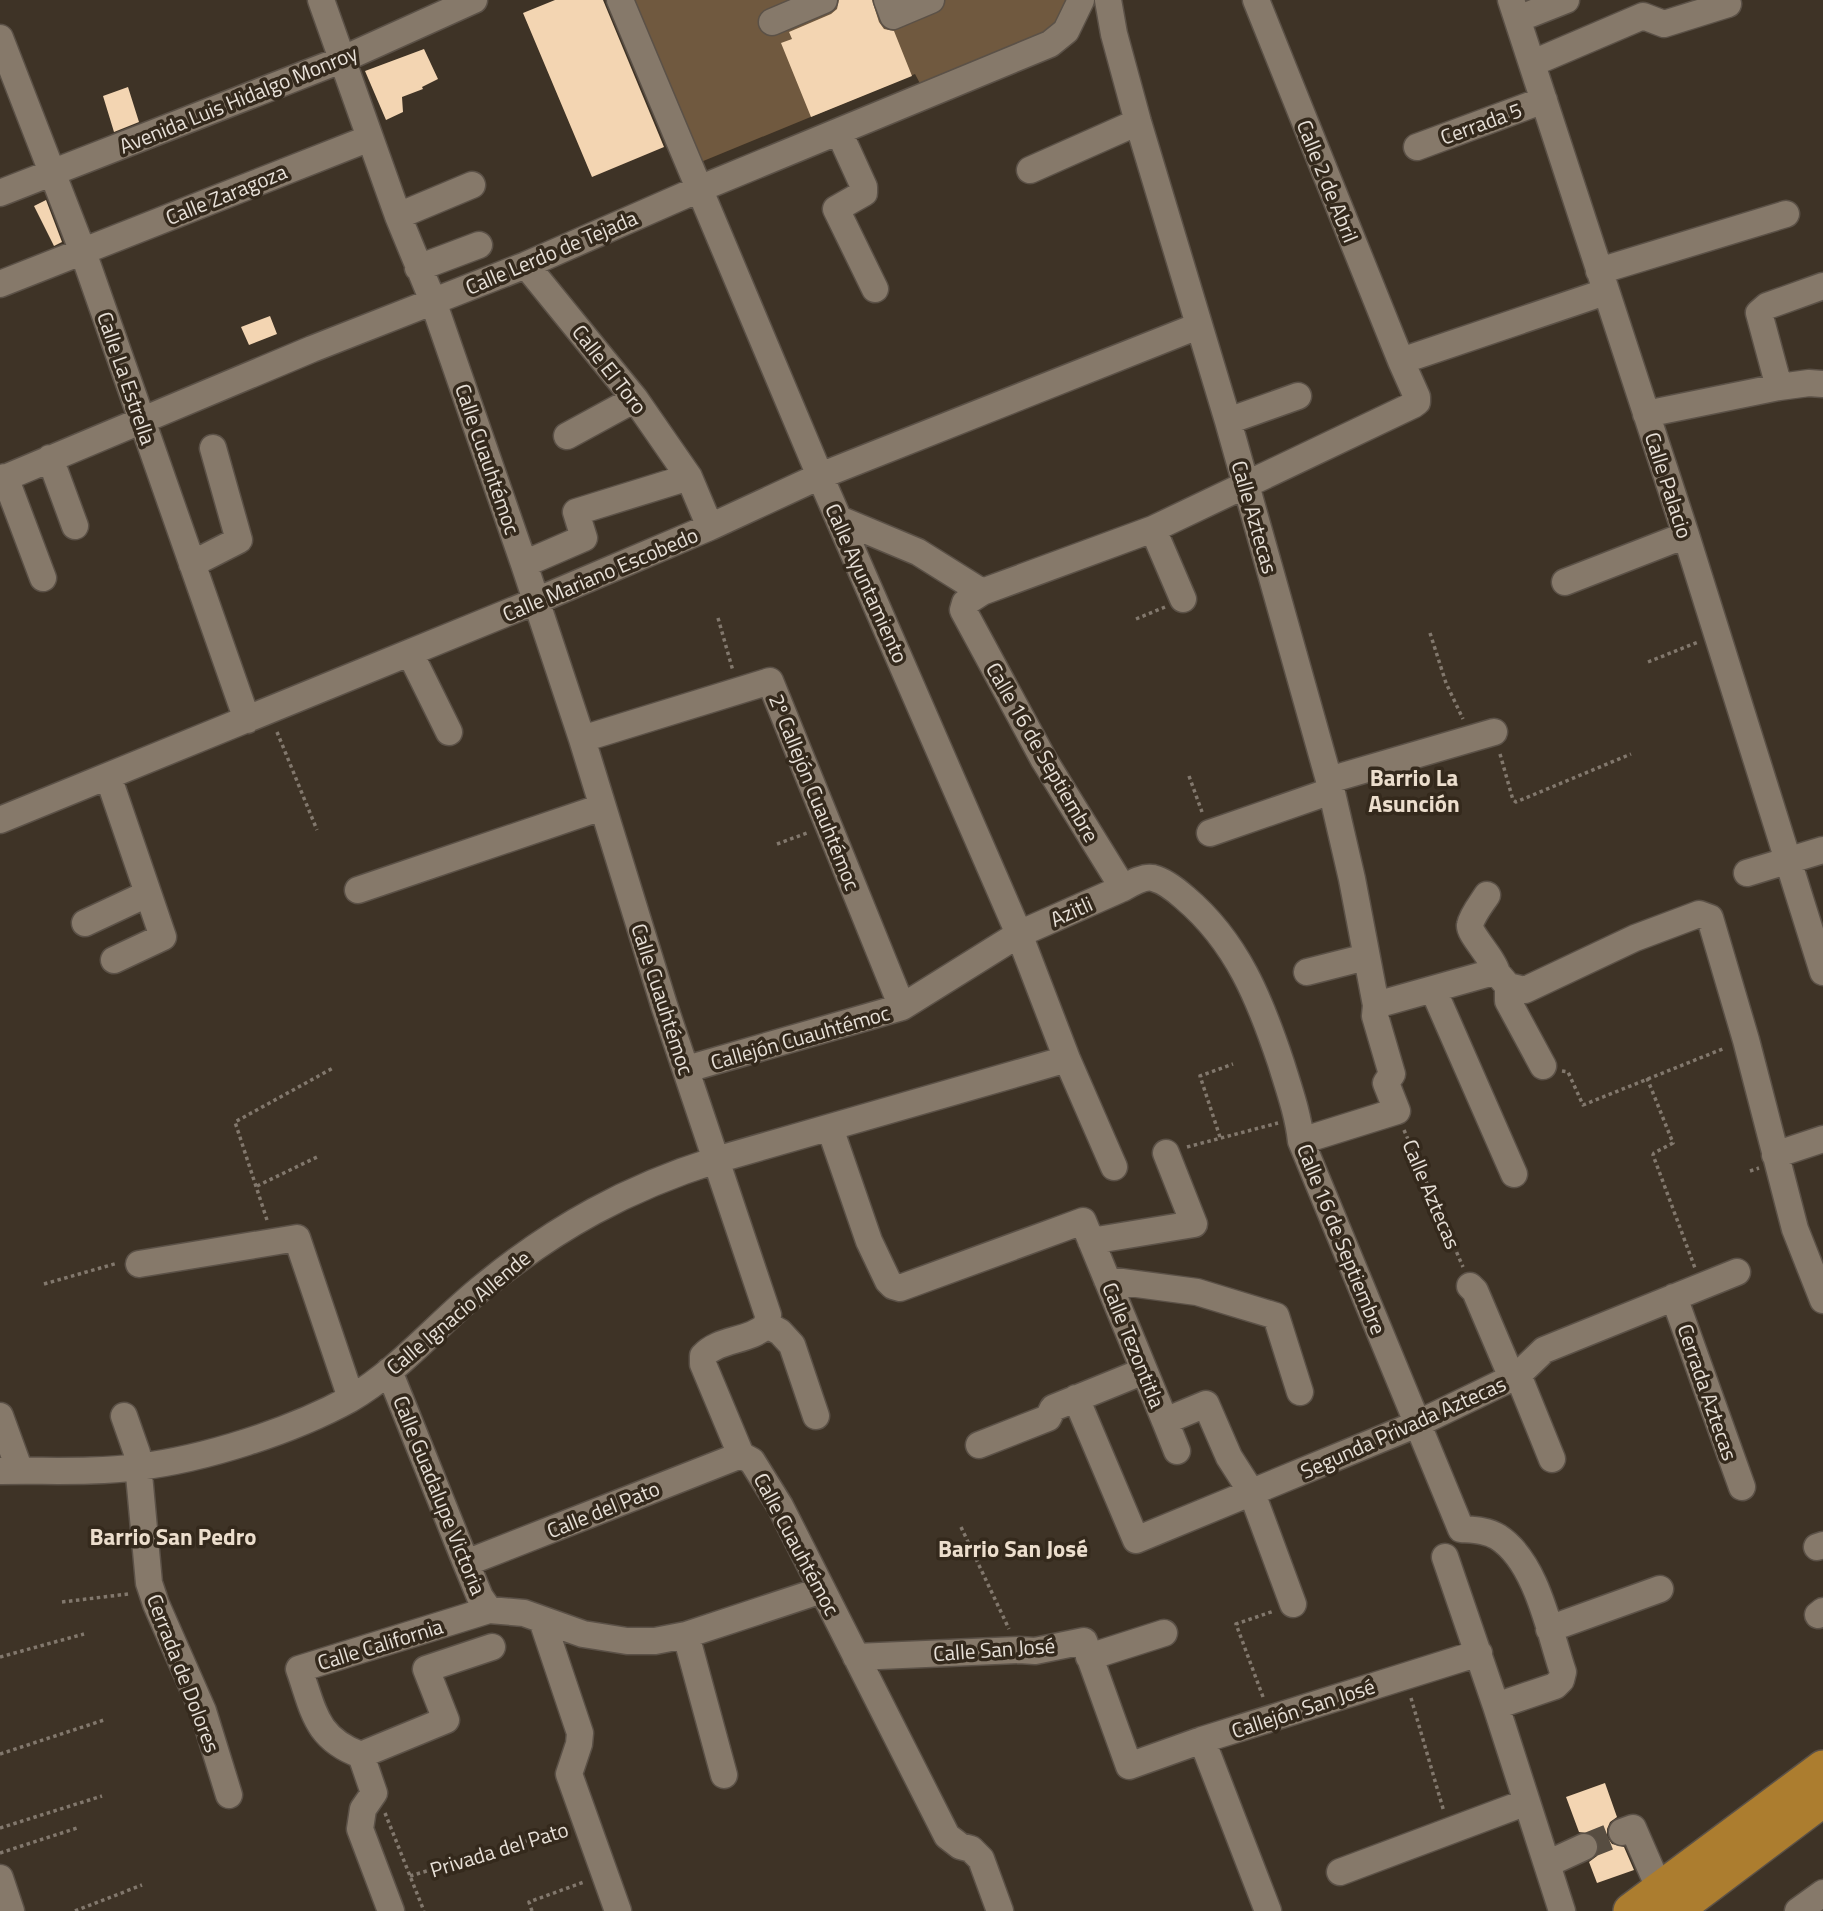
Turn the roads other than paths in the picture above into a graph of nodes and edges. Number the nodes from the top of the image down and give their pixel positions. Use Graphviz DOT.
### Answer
graph roads {
  1 [pos="321,0"];
  2 [pos="474,0"];
  3 [pos="620,0"];
  4 [pos="824,0"];
  5 [pos="887,0"];
  6 [pos="931,0"];
  7 [pos="1081,0"];
  8 [pos="1108,0"];
  9 [pos="1256,0"];
  10 [pos="1566,0"];
  11 [pos="1728,4"];
  12 [pos="1514,10"];
  13 [pos="772,22"];
  14 [pos="0,38"];
  15 [pos="341,60"];
  16 [pos="1533,63"];
  17 [pos="1544,100"];
  18 [pos="1138,122"];
  19 [pos="839,132"];
  20 [pos="370,138"];
  21 [pos="1417,147"];
  22 [pos="1031,170"];
  23 [pos="53,172"];
  24 [pos="472,185"];
  25 [pos="699,189"];
  26 [pos="0,193"];
  27 [pos="1786,214"];
  28 [pos="398,216"];
  29 [pos="479,245"];
  30 [pos="83,252"];
  31 [pos="526,265"];
  32 [pos="418,268"];
  33 [pos="1602,282"];
  34 [pos="0,284"];
  35 [pos="1823,286"];
  36 [pos="875,289"];
  37 [pos="433,301"];
  38 [pos="1198,326"];
  39 [pos="1401,361"];
  40 [pos="1823,384"];
  41 [pos="1779,387"];
  42 [pos="1298,396"];
  43 [pos="635,399"];
  44 [pos="1646,414"];
  45 [pos="142,420"];
  46 [pos="1228,421"];
  47 [pos="567,436"];
  48 [pos="214,448"];
  49 [pos="50,458"];
  50 [pos="820,476"];
  51 [pos="689,477"];
  52 [pos="3,478"];
  53 [pos="1246,485"];
  54 [pos="839,519"];
  55 [pos="75,526"];
  56 [pos="710,527"];
  57 [pos="1153,529"];
  58 [pos="1686,535"];
  59 [pos="192,564"];
  60 [pos="524,564"];
  61 [pos="43,578"];
  62 [pos="1565,583"];
  63 [pos="982,592"];
  64 [pos="1183,599"];
  65 [pos="536,601"];
  66 [pos="410,653"];
  67 [pos="258,716"];
  68 [pos="449,732"];
  69 [pos="1484,735"];
  70 [pos="582,738"];
  71 [pos="108,776"];
  72 [pos="1330,785"];
  73 [pos="602,807"];
  74 [pos="0,820"];
  75 [pos="1210,833"];
  76 [pos="1823,850"];
  77 [pos="1787,861"];
  78 [pos="1747,873"];
  79 [pos="1124,888"];
  80 [pos="358,890"];
  81 [pos="147,894"];
  82 [pos="1487,895"];
  83 [pos="85,923"];
  84 [pos="1019,934"];
  85 [pos="1366,957"];
  86 [pos="114,960"];
  87 [pos="1307,972"];
  88 [pos="1823,972"];
  89 [pos="1503,980"];
  90 [pos="1433,989"];
  91 [pos="1376,1005"];
  92 [pos="902,1007"];
  93 [pos="1067,1059"];
  94 [pos="1543,1066"];
  95 [pos="687,1069"];
  96 [pos="830,1128"];
  97 [pos="1300,1129"];
  98 [pos="1823,1139"];
  99 [pos="1166,1153"];
  100 [pos="1775,1155"];
  101 [pos="716,1160"];
  102 [pos="1114,1167"];
  103 [pos="1514,1174"];
  104 [pos="1091,1241"];
  105 [pos="139,1264"];
  106 [pos="1737,1272"];
  107 [pos="1107,1280"];
  108 [pos="1470,1286"];
  109 [pos="1674,1297"];
  110 [pos="1823,1300"];
  111 [pos="767,1325"];
  112 [pos="389,1371"];
  113 [pos="1144,1371"];
  114 [pos="1515,1377"];
  115 [pos="1300,1392"];
  116 [pos="351,1398"];
  117 [pos="1076,1398"];
  118 [pos="0,1416"];
  119 [pos="124,1416"];
  120 [pos="816,1416"];
  121 [pos="1165,1421"];
  122 [pos="1417,1424"];
  123 [pos="979,1445"];
  124 [pos="1177,1451"];
  125 [pos="741,1455"];
  126 [pos="1552,1459"];
  127 [pos="138,1467"];
  128 [pos="10,1471"];
  129 [pos="1742,1487"];
  130 [pos="1252,1493"];
  131 [pos="1445,1558"];
  132 [pos="466,1563"];
  133 [pos="1660,1589"];
  134 [pos="822,1590"];
  135 [pos="1293,1604"];
  136 [pos="489,1611"];
  137 [pos="542,1620"];
  138 [pos="1549,1629"];
  139 [pos="1164,1633"];
  140 [pos="687,1635"];
  141 [pos="492,1647"];
  142 [pos="1479,1653"];
  143 [pos="856,1657"];
  144 [pos="1089,1657"];
  145 [pos="1496,1706"];
  146 [pos="1202,1740"];
  147 [pos="361,1755"];
  148 [pos="1823,1768"];
  149 [pos="724,1775"];
  150 [pos="229,1795"];
  151 [pos="1823,1799"];
  152 [pos="1527,1802"];
  153 [pos="1622,1832"];
  154 [pos="1584,1847"];
  155 [pos="1547,1864"];
  156 [pos="1340,1872"];
  157 [pos="0,1878"];
  158 [pos="1823,1893"];
  159 [pos="1667,1901"];
  160 [pos="11,1911"];
  161 [pos="391,1911"];
  162 [pos="618,1911"];
  163 [pos="1000,1911"];
  164 [pos="1268,1911"];
  165 [pos="1562,1911"];
  166 [pos="1631,1911"];
  167 [pos="1798,1911"];
  1 -- 15 [label="street, Calle Cuauhtémoc"];
  2 -- 15 [label="street, Avenida Luis Hidalgo Monroy"];
  3 -- 25 [label="street, Calle Ayuntamiento"];
  4 -- 13 [label="street"];
  5 -- 6 [label="street"];
  7 -- 19 [label="street, Calle Lerdo de Tejada"];
  8 -- 18 [label="street, Calle Aztecas"];
  9 -- 39 [label="street, Calle 2 de Abril"];
  10 -- 12 [label="street"];
  11 -- 16 [label="street"];
  12 -- 16 [label="street, Calle Palacio"];
  14 -- 23 [label="street, Calle La Estrella"];
  15 -- 20 [label="street, Calle Cuauhtémoc"];
  15 -- 23 [label="street, Avenida Luis Hidalgo Monroy"];
  16 -- 17 [label="street, Calle Palacio"];
  17 -- 21 [label="street, Cerrada 5"];
  17 -- 33 [label="street, Calle Palacio"];
  18 -- 22 [label="street"];
  18 -- 38 [label="street, Calle Aztecas"];
  19 -- 25 [label="street, Calle Lerdo de Tejada"];
  19 -- 36 [label="street"];
  20 -- 28 [label="street, Calle Cuauhtémoc"];
  20 -- 30 [label="street, Calle Zaragoza"];
  23 -- 26 [label="street, Avenida Luis Hidalgo Monroy"];
  23 -- 30 [label="street, Calle La Estrella"];
  24 -- 28 [label="street"];
  25 -- 31 [label="street, Calle Lerdo de Tejada"];
  25 -- 50 [label="street, Calle Ayuntamiento"];
  27 -- 33 [label="street"];
  28 -- 32 [label="street, Calle Cuauhtémoc"];
  29 -- 32 [label="street"];
  30 -- 34 [label="street, Calle Zaragoza"];
  30 -- 45 [label="street, Calle La Estrella"];
  31 -- 37 [label="street, Calle Lerdo de Tejada"];
  31 -- 43 [label="street, Calle El Toro"];
  32 -- 37 [label="street, Calle Cuauhtémoc"];
  33 -- 39 [label="street"];
  33 -- 44 [label="street, Calle Palacio"];
  35 -- 41 [label="street"];
  37 -- 45 [label="street, Calle Lerdo de Tejada"];
  37 -- 60 [label="street, Calle Cuauhtémoc"];
  38 -- 46 [label="street, Calle Aztecas"];
  38 -- 50 [label="street, Calle Mariano Escobedo"];
  39 -- 53 [label="street"];
  40 -- 41 [label="street"];
  41 -- 44 [label="street"];
  42 -- 46 [label="street"];
  43 -- 47 [label="street"];
  43 -- 51 [label="street, Calle El Toro"];
  44 -- 58 [label="street, Calle Palacio"];
  45 -- 49 [label="street, Calle Lerdo de Tejada"];
  45 -- 59 [label="street, Calle La Estrella"];
  46 -- 53 [label="street, Calle Aztecas"];
  48 -- 59 [label="street"];
  49 -- 52 [label="street, Calle Lerdo de Tejada"];
  49 -- 55 [label="street"];
  50 -- 54 [label="street, Calle Ayuntamiento"];
  50 -- 56 [label="street, Calle Mariano Escobedo"];
  51 -- 56 [label="street, Calle El Toro"];
  51 -- 60 [label="street"];
  52 -- 61 [label="street"];
  53 -- 57 [label="street"];
  53 -- 72 [label="street, Calle Aztecas"];
  54 -- 63 [label="street"];
  54 -- 84 [label="street, Calle Ayuntamiento"];
  56 -- 65 [label="street, Calle Mariano Escobedo"];
  57 -- 63 [label="street"];
  57 -- 64 [label="street"];
  58 -- 62 [label="street"];
  58 -- 77 [label="street, Calle Palacio"];
  59 -- 67 [label="street, Calle La Estrella"];
  60 -- 65 [label="street, Calle Cuauhtémoc"];
  63 -- 79 [label="street, Calle 16 de Septiembre"];
  65 -- 66 [label="street, Calle Mariano Escobedo"];
  65 -- 70 [label="street, Calle Cuauhtémoc"];
  66 -- 67 [label="street, Calle Mariano Escobedo"];
  66 -- 68 [label="street"];
  67 -- 71 [label="street, Calle Mariano Escobedo"];
  69 -- 72 [label="street"];
  70 -- 73 [label="street, Calle Cuauhtémoc"];
  70 -- 92 [label="street, 2º Callejón Cuauhtémoc"];
  71 -- 74 [label="street, Calle Mariano Escobedo"];
  71 -- 81 [label="street"];
  72 -- 75 [label="street"];
  72 -- 85 [label="street, Calle Aztecas"];
  73 -- 80 [label="street"];
  73 -- 95 [label="street, Calle Cuauhtémoc"];
  76 -- 77 [label="street"];
  77 -- 78 [label="street"];
  77 -- 88 [label="street, Calle Palacio"];
  79 -- 84 [label="street, Azitli"];
  79 -- 97 [label="street, Calle 16 de Septiembre"];
  81 -- 83 [label="street"];
  81 -- 86 [label="street"];
  82 -- 89 [label="street"];
  84 -- 92 [label="street, Callejón Cuauhtémoc"];
  84 -- 93 [label="street, Calle Ayuntamiento"];
  85 -- 87 [label="street"];
  85 -- 91 [label="street, Calle Aztecas"];
  89 -- 90 [label="street"];
  89 -- 94 [label="street"];
  89 -- 100 [label="street"];
  90 -- 91 [label="street"];
  90 -- 103 [label="street"];
  91 -- 97 [label="street, Calle Aztecas"];
  92 -- 95 [label="street, Callejón Cuauhtémoc"];
  93 -- 96 [label="street, Calle Ignacio Allende"];
  93 -- 102 [label="street, Calle Ayuntamiento"];
  95 -- 101 [label="street, Calle Cuauhtémoc"];
  96 -- 101 [label="street, Calle Ignacio Allende"];
  96 -- 104 [label="street"];
  97 -- 122 [label="street, Calle 16 de Septiembre"];
  98 -- 100 [label="street"];
  99 -- 104 [label="street"];
  100 -- 110 [label="street"];
  101 -- 111 [label="street, Calle Cuauhtémoc"];
  101 -- 112 [label="street, Calle Ignacio Allende"];
  104 -- 107 [label="street, Calle Tezontitla"];
  105 -- 116 [label="street"];
  106 -- 109 [label="street, Segunda Privada Aztecas"];
  107 -- 113 [label="street, Calle Tezontitla"];
  107 -- 115 [label="street"];
  108 -- 114 [label="street"];
  109 -- 114 [label="street, Segunda Privada Aztecas"];
  109 -- 129 [label="street, Cerrada Aztecas"];
  111 -- 120 [label="street"];
  111 -- 125 [label="street, Calle Cuauhtémoc"];
  112 -- 116 [label="street, Calle Ignacio Allende"];
  112 -- 132 [label="street, Calle Guadalupe Victoria"];
  113 -- 117 [label="street"];
  113 -- 121 [label="street, Calle Tezontitla"];
  114 -- 122 [label="street, Segunda Privada Aztecas"];
  114 -- 126 [label="street"];
  116 -- 127 [label="street, Calle Ignacio Allende"];
  117 -- 123 [label="street"];
  117 -- 130 [label="street, Segunda Privada Aztecas"];
  118 -- 128 [label="street"];
  119 -- 127 [label="street, Cerrada de Dolores"];
  121 -- 124 [label="street"];
  121 -- 130 [label="street, Calle Tezontitla"];
  122 -- 130 [label="street, Segunda Privada Aztecas"];
  122 -- 138 [label="street, Calle 16 de Septiembre"];
  125 -- 132 [label="street, Calle del Pato"];
  125 -- 134 [label="street, Calle Cuauhtémoc"];
  127 -- 128 [label="street, Calle Ignacio Allende"];
  127 -- 150 [label="street, Cerrada de Dolores"];
  130 -- 135 [label="street, Calle Tezontitla"];
  131 -- 142 [label="street"];
  132 -- 136 [label="street, Calle Guadalupe Victoria"];
  133 -- 138 [label="street"];
  134 -- 140 [label="street, Calle Guadalupe Victoria"];
  134 -- 143 [label="street, Calle Cuauhtémoc"];
  136 -- 137 [label="street, Calle Guadalupe Victoria"];
  136 -- 147 [label="street, Calle California"];
  137 -- 140 [label="street, Calle Guadalupe Victoria"];
  137 -- 162 [label="street"];
  138 -- 145 [label="street, Calle 16 de Septiembre"];
  139 -- 144 [label="street"];
  140 -- 149 [label="street"];
  141 -- 147 [label="street"];
  142 -- 145 [label="street"];
  142 -- 146 [label="street, Callejón San José"];
  143 -- 144 [label="street, Calle San José"];
  143 -- 163 [label="street, Calle Cuauhtémoc"];
  144 -- 146 [label="street, Callejón San José"];
  145 -- 152 [label="street"];
  146 -- 164 [label="street"];
  147 -- 161 [label="street"];
  148 -- 159 [label="main road"];
  151 -- 159 [label="main road"];
  152 -- 155 [label="street"];
  152 -- 156 [label="street"];
  153 -- 159 [label="street"];
  154 -- 155 [label="street"];
  155 -- 165 [label="street"];
  157 -- 160 [label="street"];
  158 -- 167 [label="street"];
  159 -- 166 [label="main road"];
}
